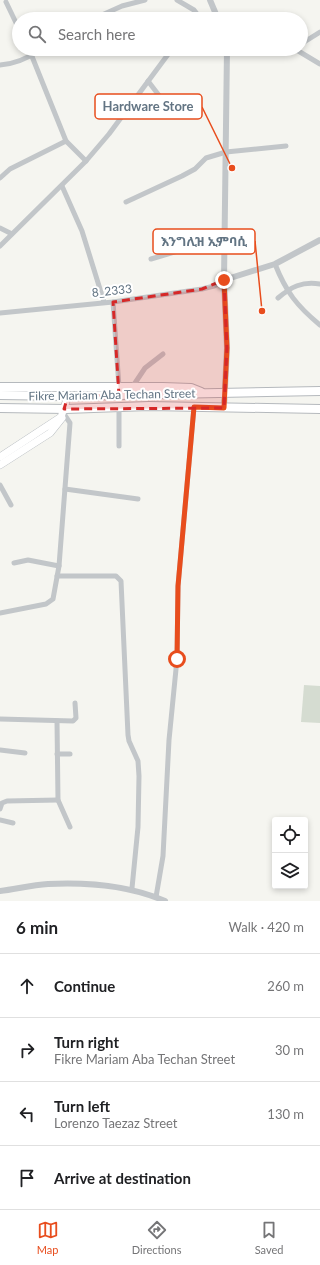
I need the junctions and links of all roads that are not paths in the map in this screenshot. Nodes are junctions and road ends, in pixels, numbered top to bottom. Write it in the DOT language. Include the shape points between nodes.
graph roads {
  1 [pos="145,0"];
  2 [pos="177,0"];
  3 [pos="210,0"];
  4 [pos="6,2"];
  5 [pos="108,12"];
  6 [pos="196,12"];
  7 [pos="215,12"];
  8 [pos="12,14"];
  9 [pos="320,32"];
  10 [pos="308,40"];
  11 [pos="30,56"];
  12 [pos="33,56"];
  13 [pos="167,56"];
  14 [pos="227,56"];
  15 [pos="307,56"];
  16 [pos="320,64"];
  17 [pos="0,65"];
  18 [pos="148,81"];
  19 [pos="164,102"];
  20 [pos="66,141"];
  21 [pos="286,146"];
  22 [pos="226,152"];
  23 [pos="86,161"];
  24 [pos="0,178"];
  25 [pos="62,186"];
  26 [pos="126,202"];
  27 [pos="0,228"];
  28 [pos="12,234"];
  29 [pos="225,237"];
  30 [pos="320,240"];
  31 [pos="0,246"];
  32 [pos="151,259"];
  33 [pos="275,264"];
  34 [pos="224,280"];
  35 [pos="320,284"];
  36 [pos="287,291"];
  37 [pos="278,298"];
  38 [pos="104,302"];
  39 [pos="113,302"];
  40 [pos="0,313"];
  41 [pos="320,326"];
  42 [pos="163,354"];
  43 [pos="133,386"];
  44 [pos="0,387"];
  45 [pos="119,387"];
  46 [pos="320,391"];
  47 [pos="225,392"];
  48 [pos="206,394"];
  49 [pos="0,395"];
  50 [pos="68,396"];
  51 [pos="194,407"];
  52 [pos="0,408"];
  53 [pos="118,408"];
  54 [pos="224,408"];
  55 [pos="320,409"];
  56 [pos="65,411"];
  57 [pos="55,424"];
  58 [pos="119,446"];
  59 [pos="0,458"];
  60 [pos="0,465"];
  61 [pos="0,485"];
  62 [pos="65,489"];
  63 [pos="138,499"];
  64 [pos="11,505"];
  65 [pos="14,563"];
  66 [pos="59,566"];
  67 [pos="57,576"];
  68 [pos="0,613"];
  69 [pos="75,703"];
  70 [pos="0,719"];
  71 [pos="57,721"];
  72 [pos="0,722"];
  73 [pos="0,750"];
  74 [pos="25,753"];
  75 [pos="57,754"];
  76 [pos="70,754"];
  77 [pos="58,800"];
  78 [pos="0,809"];
  79 [pos="0,820"];
  80 [pos="13,823"];
  81 [pos="70,827"];
  82 [pos="132,888"];
  83 [pos="0,891"];
  84 [pos="156,897"];
  85 [pos="165,901"];
  1 -- 5 [label="street"];
  2 -- 6 [label="street"];
  3 -- 7 [label="street"];
  4 -- 8 [label="street"];
  9 -- 10 [label="street"];
  11 -- 17 [label="street"];
  12 -- 20 [label="street"];
  13 -- 18 [label="street"];
  14 -- 22 [label="street"];
  15 -- 16 [label="street"];
  18 -- 19 [label="street"];
  18 -- 23 [label="street"];
  20 -- 23 [label="street"];
  20 -- 24 [label="street" via="20,163"];
  21 -- 22 [label="street"];
  22 -- 26 [label="street" via="206,158 195,169"];
  22 -- 29 [label="street"];
  23 -- 25 [label="street"];
  25 -- 28 [label="street"];
  25 -- 38 [label="street" via="89,248"];
  27 -- 28 [label="street"];
  28 -- 31 [label="street"];
  29 -- 32 [label="street"];
  29 -- 34 [label="street"];
  30 -- 33 [label="street"];
  33 -- 34 [label="street"];
  33 -- 36 [label="street"];
  34 -- 39 [label="street, 8_2333" via="202,289"];
  34 -- 47 [label="street" via="227,348"];
  35 -- 36 [label="street" via="304,283"];
  36 -- 37 [label="street"];
  36 -- 41 [label="street" via="296,304"];
  38 -- 39 [label="street, 8_2333"];
  38 -- 40 [label="street, 8_2333"];
  39 -- 45 [label="street"];
  42 -- 43 [label="street" via="145,368"];
  43 -- 45 [label="main road"];
  43 -- 48 [label="main road" via="191,388"];
  44 -- 45 [label="main road"];
  46 -- 47 [label="main road, Fikre Mariam Aba Techan Street"];
  47 -- 48 [label="main road, Fikre Mariam Aba Techan Street"];
  47 -- 54 [label="street"];
  48 -- 50 [label="main road, Fikre Mariam Aba Techan Street"];
  49 -- 50 [label="main road, Fikre Mariam Aba Techan Street"];
  50 -- 56 [label="main road"];
  51 -- 53 [label="main road, Fikre Mariam Aba Techan Street"];
  51 -- 54 [label="main road, Fikre Mariam Aba Techan Street"];
  51 -- 84 [label="street" via="178,586 177,659 169,740 163,856"];
  52 -- 56 [label="main road, Fikre Mariam Aba Techan Street"];
  53 -- 56 [label="main road, Fikre Mariam Aba Techan Street"];
  53 -- 58 [label="street"];
  54 -- 55 [label="main road, Fikre Mariam Aba Techan Street"];
  56 -- 57 [label="main road"];
  56 -- 62 [label="street" via="70,423"];
  57 -- 59 [label="main road"];
  57 -- 60 [label="main road" via="50,433"];
  61 -- 64 [label="street"];
  62 -- 63 [label="street"];
  62 -- 66 [label="street"];
  65 -- 66 [label="street" via="28,560"];
  66 -- 67 [label="street"];
  67 -- 68 [label="street" via="54,599 49,603"];
  67 -- 82 [label="street" via="116,576 121,581 128,735 138,761 139,776 138,827"];
  69 -- 71 [label="street" via="75,719"];
  70 -- 71 [label="street"];
  70 -- 72 [label="street"];
  71 -- 75 [label="street"];
  73 -- 74 [label="street"];
  75 -- 76 [label="street"];
  75 -- 77 [label="street"];
  77 -- 78 [label="street" via="7,801 2,803"];
  77 -- 81 [label="street"];
  79 -- 80 [label="street"];
  82 -- 83 [label="street" via="48,884"];
  82 -- 84 [label="street"];
  84 -- 85 [label="street"];
}
